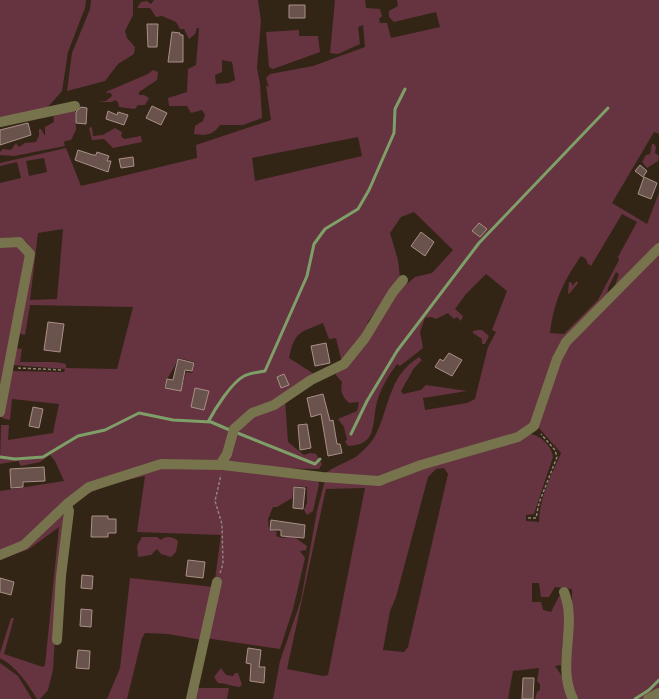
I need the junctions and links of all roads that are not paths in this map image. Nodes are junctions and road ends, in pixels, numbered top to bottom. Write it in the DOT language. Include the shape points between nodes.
graph roads {
  1 [pos="75,106"];
  2 [pos="0,122"];
  3 [pos="0,244"];
  4 [pos="659,248"];
  5 [pos="403,280"];
  6 [pos="0,412"];
  7 [pos="222,465"];
  8 [pos="67,504"];
  9 [pos="0,555"];
  10 [pos="217,582"];
  11 [pos="564,592"];
  12 [pos="57,640"];
  13 [pos="659,693"];
  14 [pos="191,699"];
  15 [pos="573,699"];
  16 [pos="648,699"];
  1 -- 2 [label="street"];
  3 -- 6 [label="street" via="19,242 30,254"];
  4 -- 7 [label="street" via="566,342 557,359 534,426 518,437 421,465 379,481"];
  5 -- 7 [label="street" via="365,338 344,364 311,380 274,404 252,413 234,429"];
  7 -- 8 [label="street" via="161,464 89,487"];
  8 -- 9 [label="street" via="24,544"];
  8 -- 12 [label="street" via="69,511"];
  10 -- 14 [label="street"];
  11 -- 15 [label="street" via="567,600 569,635 565,658 566,676"];
  13 -- 16 [label="street"];
}
